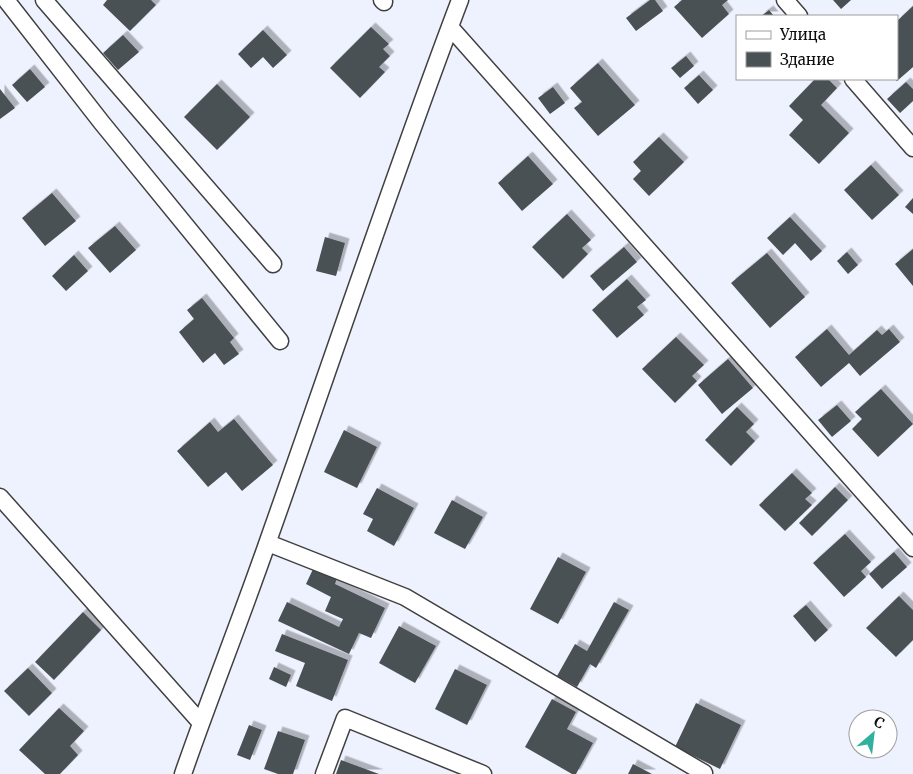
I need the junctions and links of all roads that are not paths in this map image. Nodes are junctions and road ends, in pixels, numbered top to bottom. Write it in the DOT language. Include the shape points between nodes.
graph roads {
  1 [pos="6,0"];
  2 [pos="44,0"];
  3 [pos="460,0"];
  4 [pos="785,0"];
  5 [pos="798,15"];
  6 [pos="450,27"];
  7 [pos="854,80"];
  8 [pos="913,148"];
  9 [pos="273,264"];
  10 [pos="280,341"];
  11 [pos="0,496"];
  12 [pos="268,543"];
  13 [pos="913,548"];
  14 [pos="200,723"];
  15 [pos="183,774"];
  16 [pos="324,774"];
  17 [pos="483,774"];
  18 [pos="703,774"];
  1 -- 10 [label="street"];
  2 -- 9 [label="street"];
  3 -- 6 [label="street"];
  4 -- 5 [label="street"];
  6 -- 12 [label="street" via="348,308"];
  6 -- 13 [label="street"];
  7 -- 8 [label="street"];
  11 -- 14 [label="street"];
  12 -- 14 [label="street"];
  12 -- 18 [label="street" via="405,596"];
  14 -- 15 [label="street"];
  16 -- 17 [label="street" via="345,718"];
}
